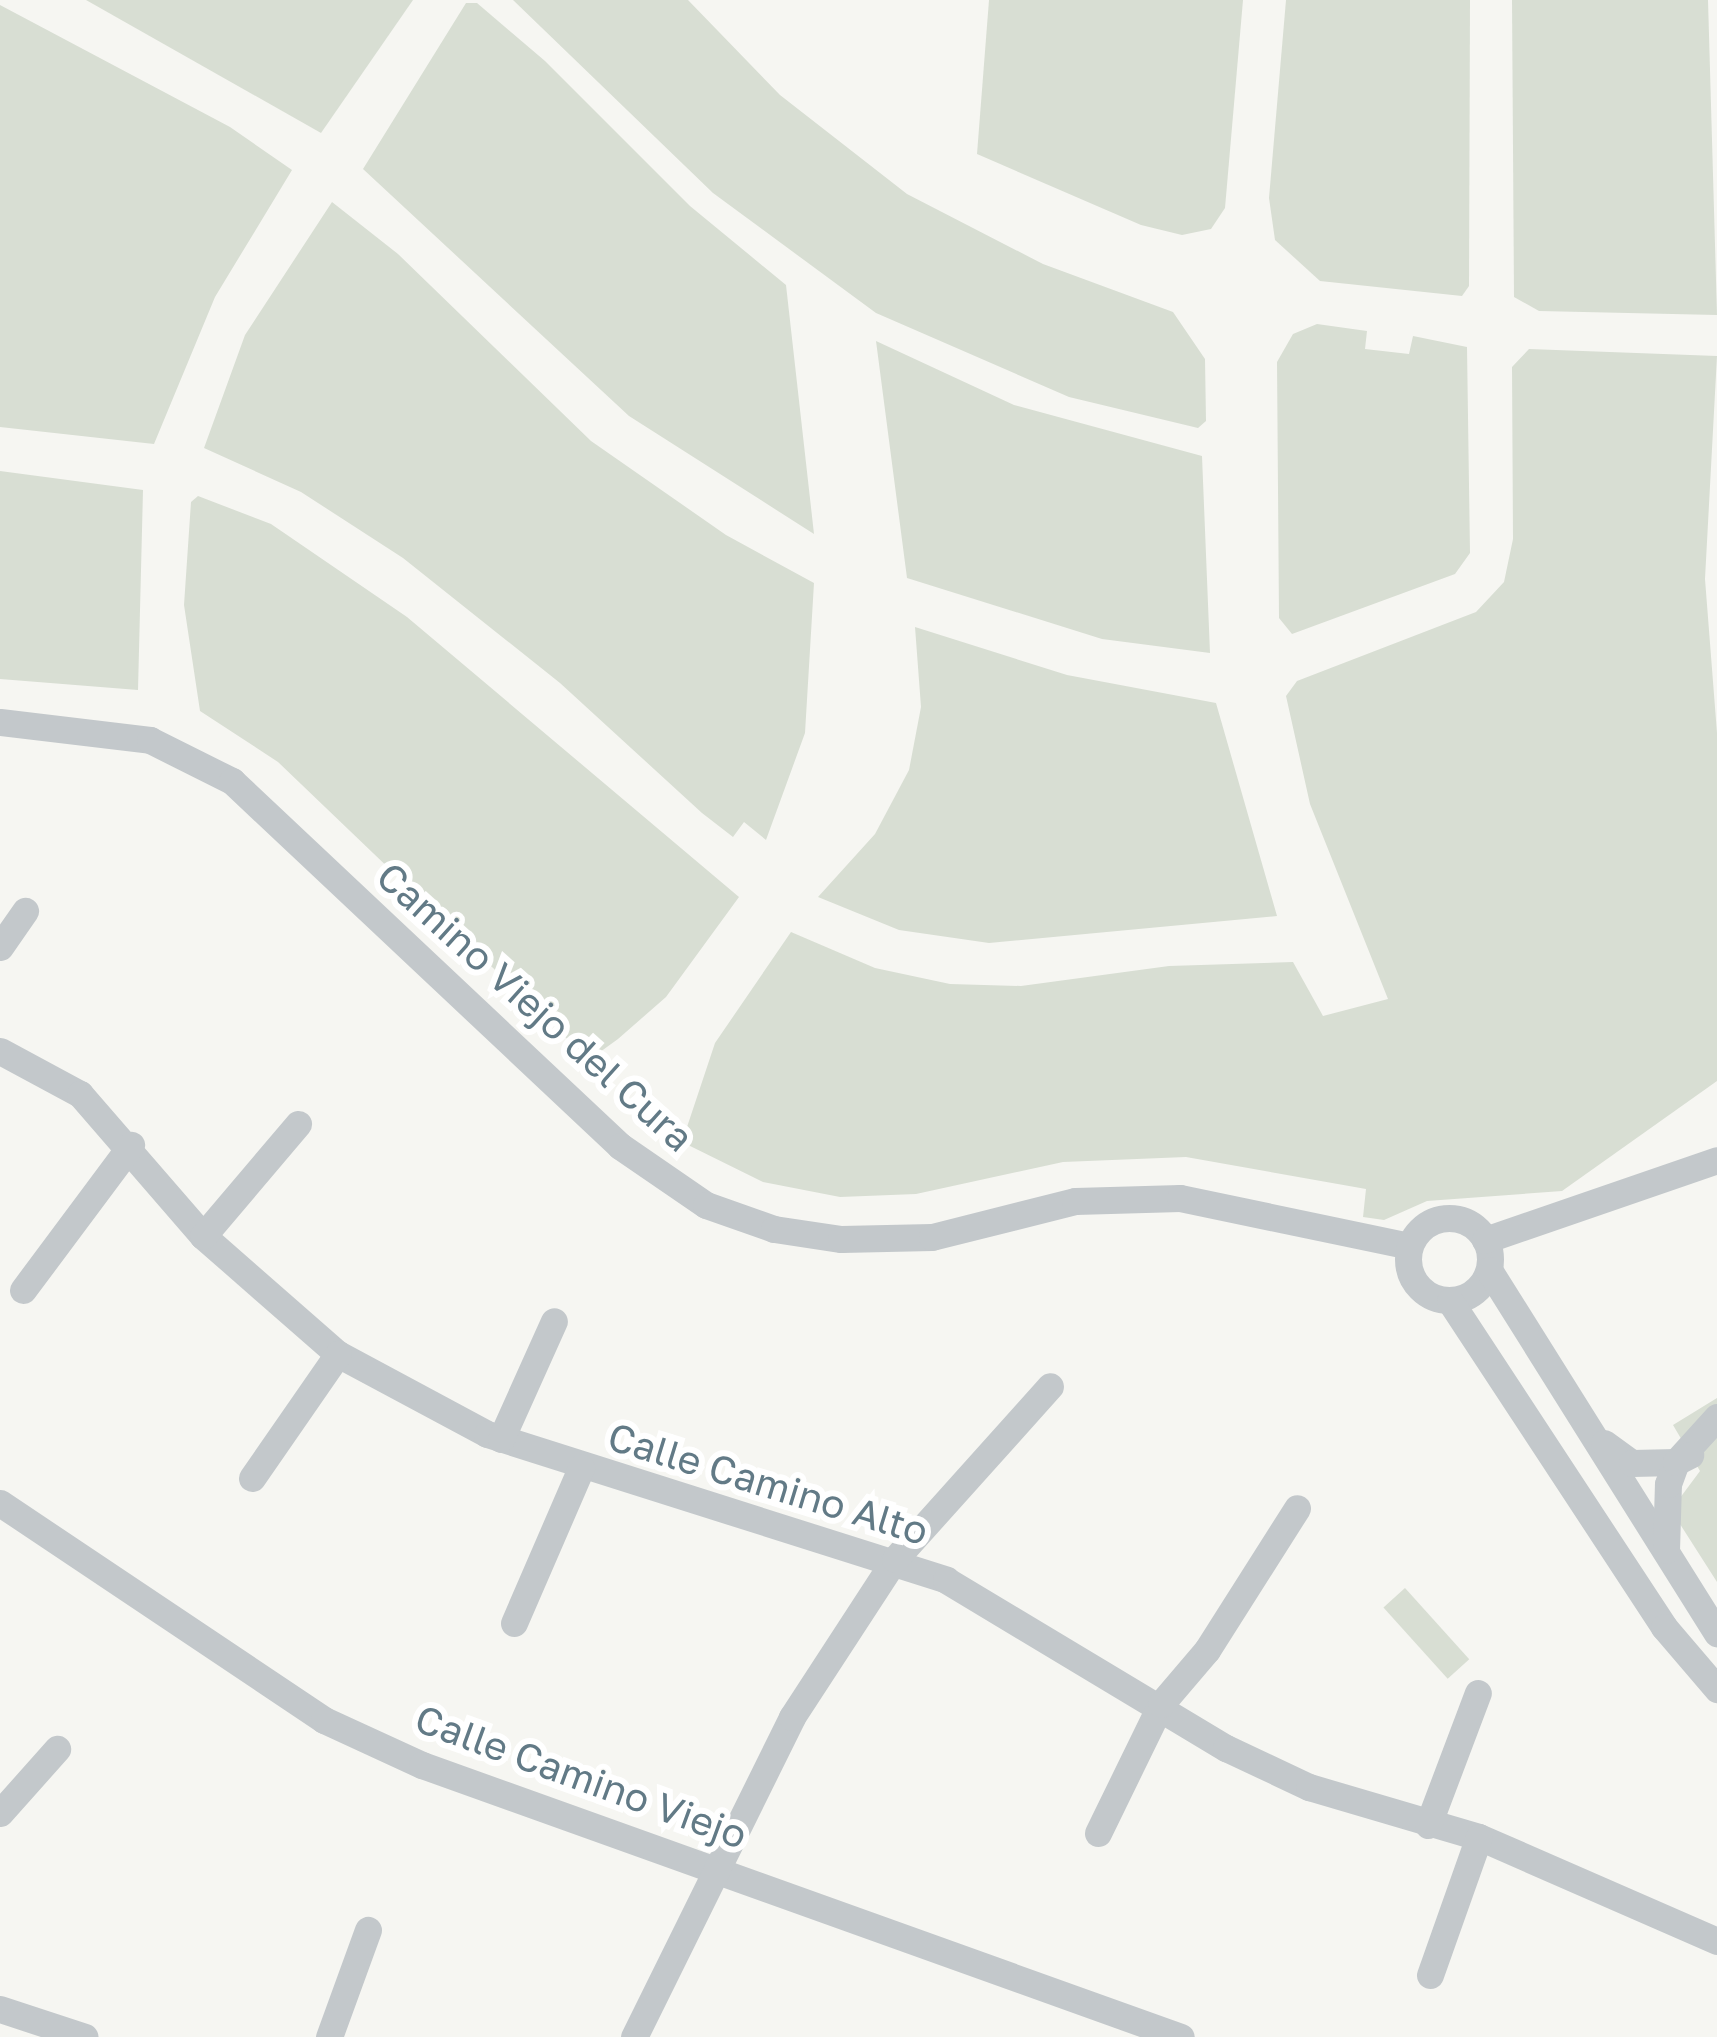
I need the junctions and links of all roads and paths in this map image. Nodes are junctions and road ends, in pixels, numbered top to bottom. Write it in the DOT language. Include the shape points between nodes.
graph roads {
  1 [pos="0,722"];
  2 [pos="25,911"];
  3 [pos="0,946"];
  4 [pos="0,1052"];
  5 [pos="298,1124"];
  6 [pos="131,1145"];
  7 [pos="1717,1160"];
  8 [pos="203,1236"];
  9 [pos="1485,1240"];
  10 [pos="1409,1246"];
  11 [pos="1489,1270"];
  12 [pos="23,1289"];
  13 [pos="1450,1301"];
  14 [pos="554,1322"];
  15 [pos="338,1354"];
  16 [pos="1050,1386"];
  17 [pos="1717,1417"];
  18 [pos="1586,1430"];
  19 [pos="501,1439"];
  20 [pos="1717,1440"];
  21 [pos="1676,1462"];
  22 [pos="581,1468"];
  23 [pos="252,1478"];
  24 [pos="1565,1478"];
  25 [pos="1628,1493"];
  26 [pos="0,1502"];
  27 [pos="1298,1508"];
  28 [pos="1666,1554"];
  29 [pos="895,1559"];
  30 [pos="514,1623"];
  31 [pos="1717,1633"];
  32 [pos="1717,1689"];
  33 [pos="1478,1693"];
  34 [pos="1161,1704"];
  35 [pos="57,1749"];
  36 [pos="0,1814"];
  37 [pos="1427,1825"];
  38 [pos="1098,1834"];
  39 [pos="1479,1837"];
  40 [pos="715,1867"];
  41 [pos="368,1930"];
  42 [pos="1717,1941"];
  43 [pos="1430,1975"];
  44 [pos="0,2009"];
  45 [pos="85,2037"];
  46 [pos="329,2037"];
  47 [pos="634,2037"];
  48 [pos="1181,2037"];
  1 -- 10 [label="street, Camino Viejo del Cura" via="150,740 232,781 620,1146 706,1205 774,1229 842,1239 932,1237 1076,1201 1180,1198"];
  2 -- 3 [label="street"];
  4 -- 6 [label="street, Calle Camino Alto" via="80,1094"];
  5 -- 8 [label="street"];
  6 -- 8 [label="street, Calle Camino Alto"];
  6 -- 12 [label="street"];
  7 -- 9 [label="street"];
  8 -- 15 [label="street, Calle Camino Alto"];
  9 -- 10 [label="street" via="1445,1218"];
  9 -- 11 [label="street"];
  10 -- 13 [label="street" via="1411,1277"];
  11 -- 13 [label="street" via="1467,1297"];
  11 -- 18 [label="street"];
  13 -- 24 [label="street"];
  14 -- 19 [label="street"];
  15 -- 19 [label="street, Calle Camino Alto"];
  15 -- 23 [label="street"];
  16 -- 29 [label="street"];
  17 -- 21 [label="street"];
  18 -- 21 [label="street" via="1632,1463"];
  18 -- 25 [label="street"];
  19 -- 22 [label="street, Calle Camino Alto"];
  20 -- 21 [label="street"];
  21 -- 25 [label="street"];
  21 -- 28 [label="street" via="1664,1514"];
  22 -- 29 [label="street, Calle Camino Alto"];
  22 -- 30 [label="street"];
  24 -- 25 [label="street" via="1606,1504"];
  24 -- 32 [label="street" via="1664,1628"];
  25 -- 28 [label="street"];
  26 -- 40 [label="street, Calle Camino Viejo" via="324,1720 422,1765"];
  27 -- 34 [label="street" via="1207,1650"];
  28 -- 31 [label="street"];
  29 -- 34 [label="street, Calle Camino Alto"];
  29 -- 40 [label="street" via="792,1717"];
  33 -- 37 [label="street"];
  34 -- 37 [label="street, Calle Camino Alto" via="1226,1748 1309,1786"];
  34 -- 38 [label="street"];
  35 -- 36 [label="street"];
  37 -- 39 [label="street, Calle Camino Alto"];
  39 -- 42 [label="street, Calle Camino Alto"];
  39 -- 43 [label="street"];
  40 -- 47 [label="street"];
  40 -- 48 [label="street, Calle Camino Viejo"];
  41 -- 46 [label="street"];
  44 -- 45 [label="street"];
}
